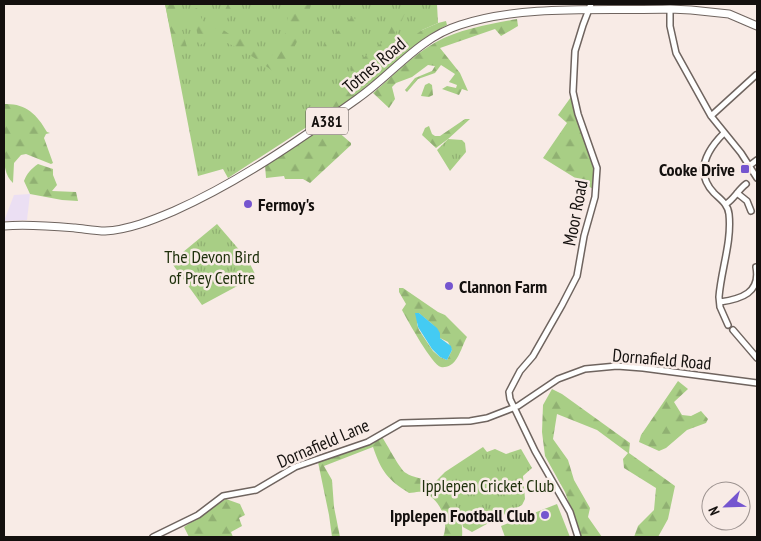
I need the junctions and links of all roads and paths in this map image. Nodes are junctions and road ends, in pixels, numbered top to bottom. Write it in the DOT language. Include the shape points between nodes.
graph roads {
  1 [pos="590,7"];
  2 [pos="670,10"];
  3 [pos="757,26"];
  4 [pos="756,75"];
  5 [pos="711,116"];
  6 [pos="724,133"];
  7 [pos="757,160"];
  8 [pos="750,166"];
  9 [pos="757,178"];
  10 [pos="746,184"];
  11 [pos="737,193"];
  12 [pos="726,204"];
  13 [pos="751,212"];
  14 [pos="4,226"];
  15 [pos="756,266"];
  16 [pos="757,283"];
  17 [pos="720,302"];
  18 [pos="728,325"];
  19 [pos="733,330"];
  20 [pos="757,358"];
  21 [pos="757,383"];
  22 [pos="514,408"];
  23 [pos="154,537"];
  24 [pos="578,537"];
  1 -- 2 [label="main road, Totnes Road / A381"];
  1 -- 14 [label="main road, Totnes Road / A381" via="499,15 437,35 361,97 253,170 218,191 146,223 106,231 24,224"];
  1 -- 22 [label="street, Moor Road" via="575,51 573,92 597,168 595,196 577,276 509,392"];
  2 -- 3 [label="main road, Totnes Road / A381" via="729,14"];
  2 -- 5 [label="street" via="676,52"];
  4 -- 5 [label="street"];
  5 -- 6 [label="street"];
  6 -- 8 [label="street"];
  6 -- 12 [label="street" via="707,156 704,173 709,187"];
  7 -- 8 [label="street"];
  8 -- 9 [label="street"];
  10 -- 11 [label="street"];
  11 -- 12 [label="street"];
  11 -- 13 [label="street" via="747,201"];
  12 -- 17 [label="street" via="729,232"];
  15 -- 16 [label="street"];
  16 -- 17 [label="street" via="742,297"];
  17 -- 18 [label="street"];
  19 -- 20 [label="street"];
  21 -- 22 [label="street, Dornafield Road" via="643,368 585,369 553,381"];
  22 -- 23 [label="street, Dornafield Lane" via="470,421 401,423 368,442 295,467 256,490 224,496 198,515"];
  22 -- 24 [label="street" via="570,512"];
}
